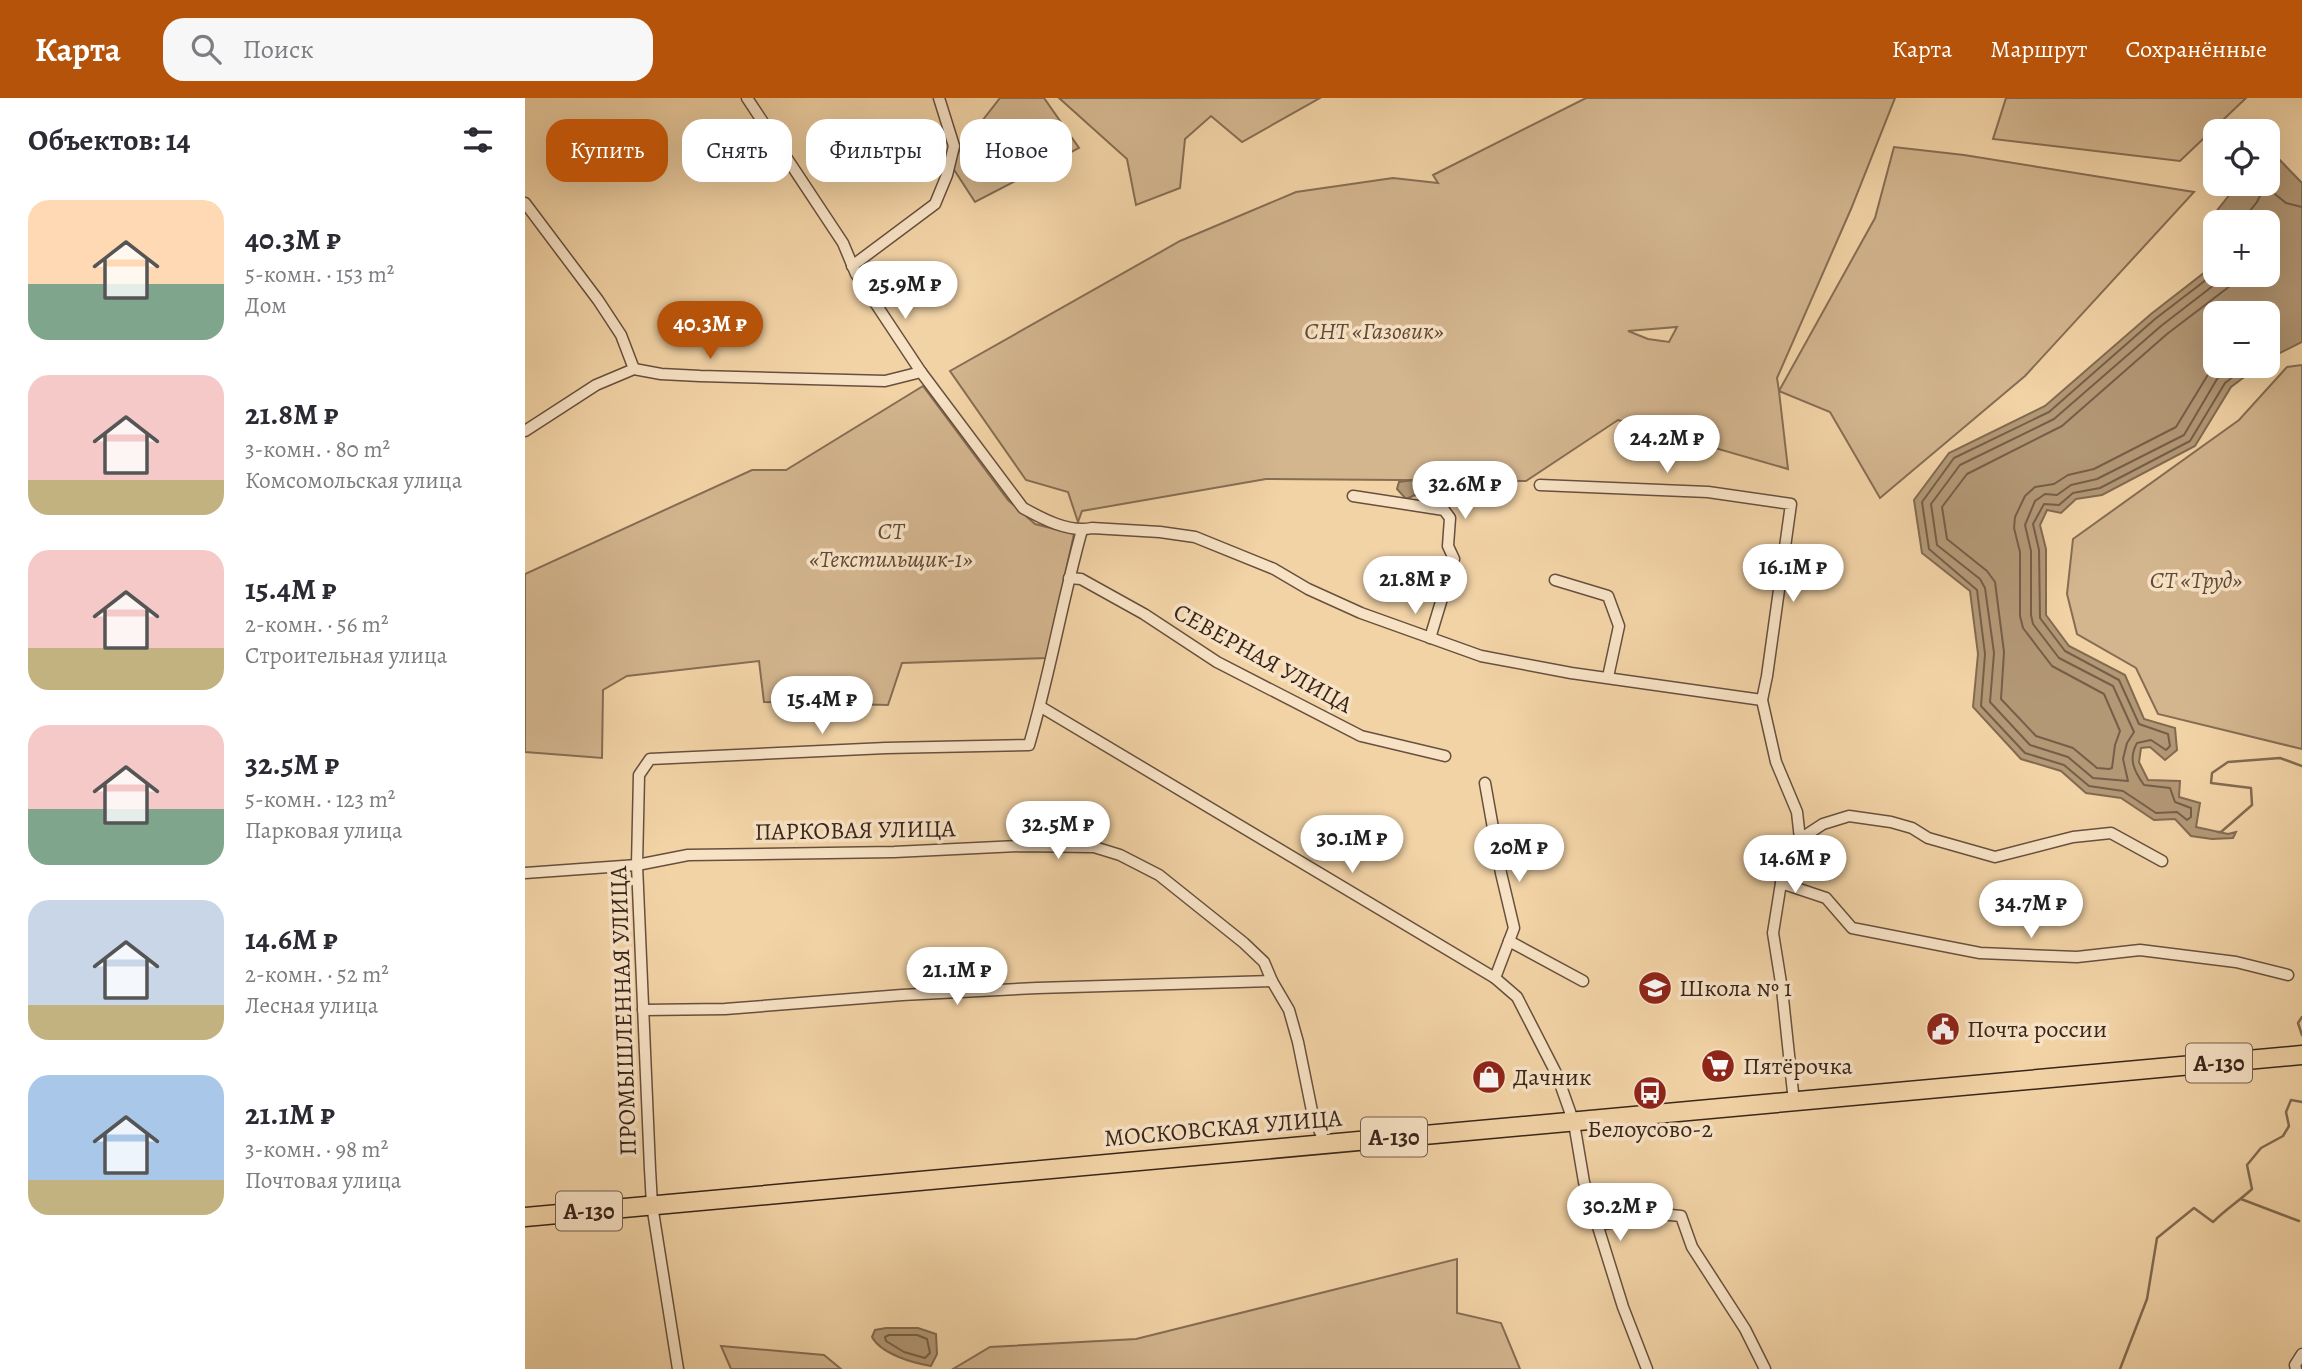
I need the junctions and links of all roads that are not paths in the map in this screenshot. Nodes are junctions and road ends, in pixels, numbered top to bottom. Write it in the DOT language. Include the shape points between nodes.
graph roads {
  1 [pos="747,98"];
  2 [pos="939,98"];
  3 [pos="525,203"];
  4 [pos="852,266"];
  5 [pos="633,369"];
  6 [pos="921,372"];
  7 [pos="525,430"];
  8 [pos="1540,485"];
  9 [pos="1353,496"];
  10 [pos="1082,530"];
  11 [pos="1069,578"];
  12 [pos="1555,580"];
  13 [pos="1430,638"];
  14 [pos="1608,677"];
  15 [pos="1762,700"];
  16 [pos="1041,707"];
  17 [pos="1445,756"];
  18 [pos="1485,783"];
  19 [pos="1800,839"];
  20 [pos="2162,861"];
  21 [pos="637,865"];
  22 [pos="525,873"];
  23 [pos="1781,883"];
  24 [pos="1509,941"];
  25 [pos="2287,975"];
  26 [pos="1495,978"];
  27 [pos="1272,981"];
  28 [pos="1583,981"];
  29 [pos="643,1010"];
  30 [pos="2302,1055"];
  31 [pos="1794,1102"];
  32 [pos="1574,1122"];
  33 [pos="1325,1143"];
  34 [pos="652,1205"];
  35 [pos="525,1217"];
  36 [pos="1598,1225"];
  37 [pos="2302,1354"];
  38 [pos="2296,1368"];
  39 [pos="678,1369"];
  40 [pos="1647,1369"];
  41 [pos="1765,1369"];
  1 -- 4 [label="street" via="843,243"];
  2 -- 4 [label="street" via="954,146 935,204"];
  3 -- 5 [label="street" via="621,335"];
  4 -- 6 [label="street"];
  5 -- 6 [label="street" via="700,376 885,381"];
  5 -- 7 [label="street" via="596,385"];
  6 -- 10 [label="street" via="1023,508"];
  8 -- 15 [label="street" via="1708,492 1791,504"];
  9 -- 13 [label="street" via="1444,510 1450,519 1448,546 1454,559"];
  10 -- 11 [label="street"];
  10 -- 13 [label="street" via="1195,537 1274,569 1361,613"];
  11 -- 16 [label="street"];
  11 -- 17 [label="street, СЕВЕРНАЯ УЛИЦА" via="1081,579 1217,662 1361,736"];
  12 -- 14 [label="street" via="1608,596 1619,626"];
  13 -- 14 [label="street" via="1481,656"];
  14 -- 15 [label="street"];
  15 -- 19 [label="street" via="1776,762 1797,813"];
  16 -- 21 [label="street, ПРОМЫШЛЕННАЯ УЛИЦА" via="1030,745 650,759 639,775"];
  16 -- 26 [label="street"];
  18 -- 24 [label="street" via="1514,928"];
  19 -- 20 [label="street" via="1823,824 1849,816 1891,822 1995,857 2073,837 2111,833"];
  19 -- 23 [label="street"];
  21 -- 22 [label="street, ПАРКОВАЯ УЛИЦА"];
  21 -- 27 [label="street, ПАРКОВАЯ УЛИЦА" via="688,855 1094,847 1159,875 1244,943 1264,962"];
  21 -- 29 [label="street, ПРОМЫШЛЕННАЯ УЛИЦА"];
  23 -- 25 [label="street" via="1826,898 1852,928 1980,953 2077,957 2140,950 2236,962"];
  23 -- 31 [label="street" via="1773,933"];
  24 -- 26 [label="street"];
  24 -- 28 [label="street"];
  26 -- 32 [label="street" via="1517,997 1557,1075"];
  27 -- 29 [label="street" via="1011,989 725,1009"];
  27 -- 33 [label="street, ПАРКОВАЯ УЛИЦА" via="1289,1010 1313,1116"];
  29 -- 34 [label="street, ПРОМЫШЛЕННАЯ УЛИЦА"];
  30 -- 31 [label="highway, МОСКОВСКАЯ УЛИЦА / А-130"];
  31 -- 32 [label="highway, МОСКОВСКАЯ УЛИЦА / А-130"];
  32 -- 33 [label="highway, МОСКОВСКАЯ УЛИЦА / А-130"];
  32 -- 36 [label="street" via="1584,1182"];
  33 -- 34 [label="highway, МОСКОВСКАЯ УЛИЦА / А-130"];
  34 -- 35 [label="highway, МОСКОВСКАЯ УЛИЦА / А-130"];
  34 -- 39 [label="street, ПРОМЫШЛЕННАЯ УЛИЦА"];
  36 -- 40 [label="street"];
  36 -- 41 [label="street" via="1661,1214 1681,1216 1692,1247"];
  37 -- 38 [label="street"];
}
